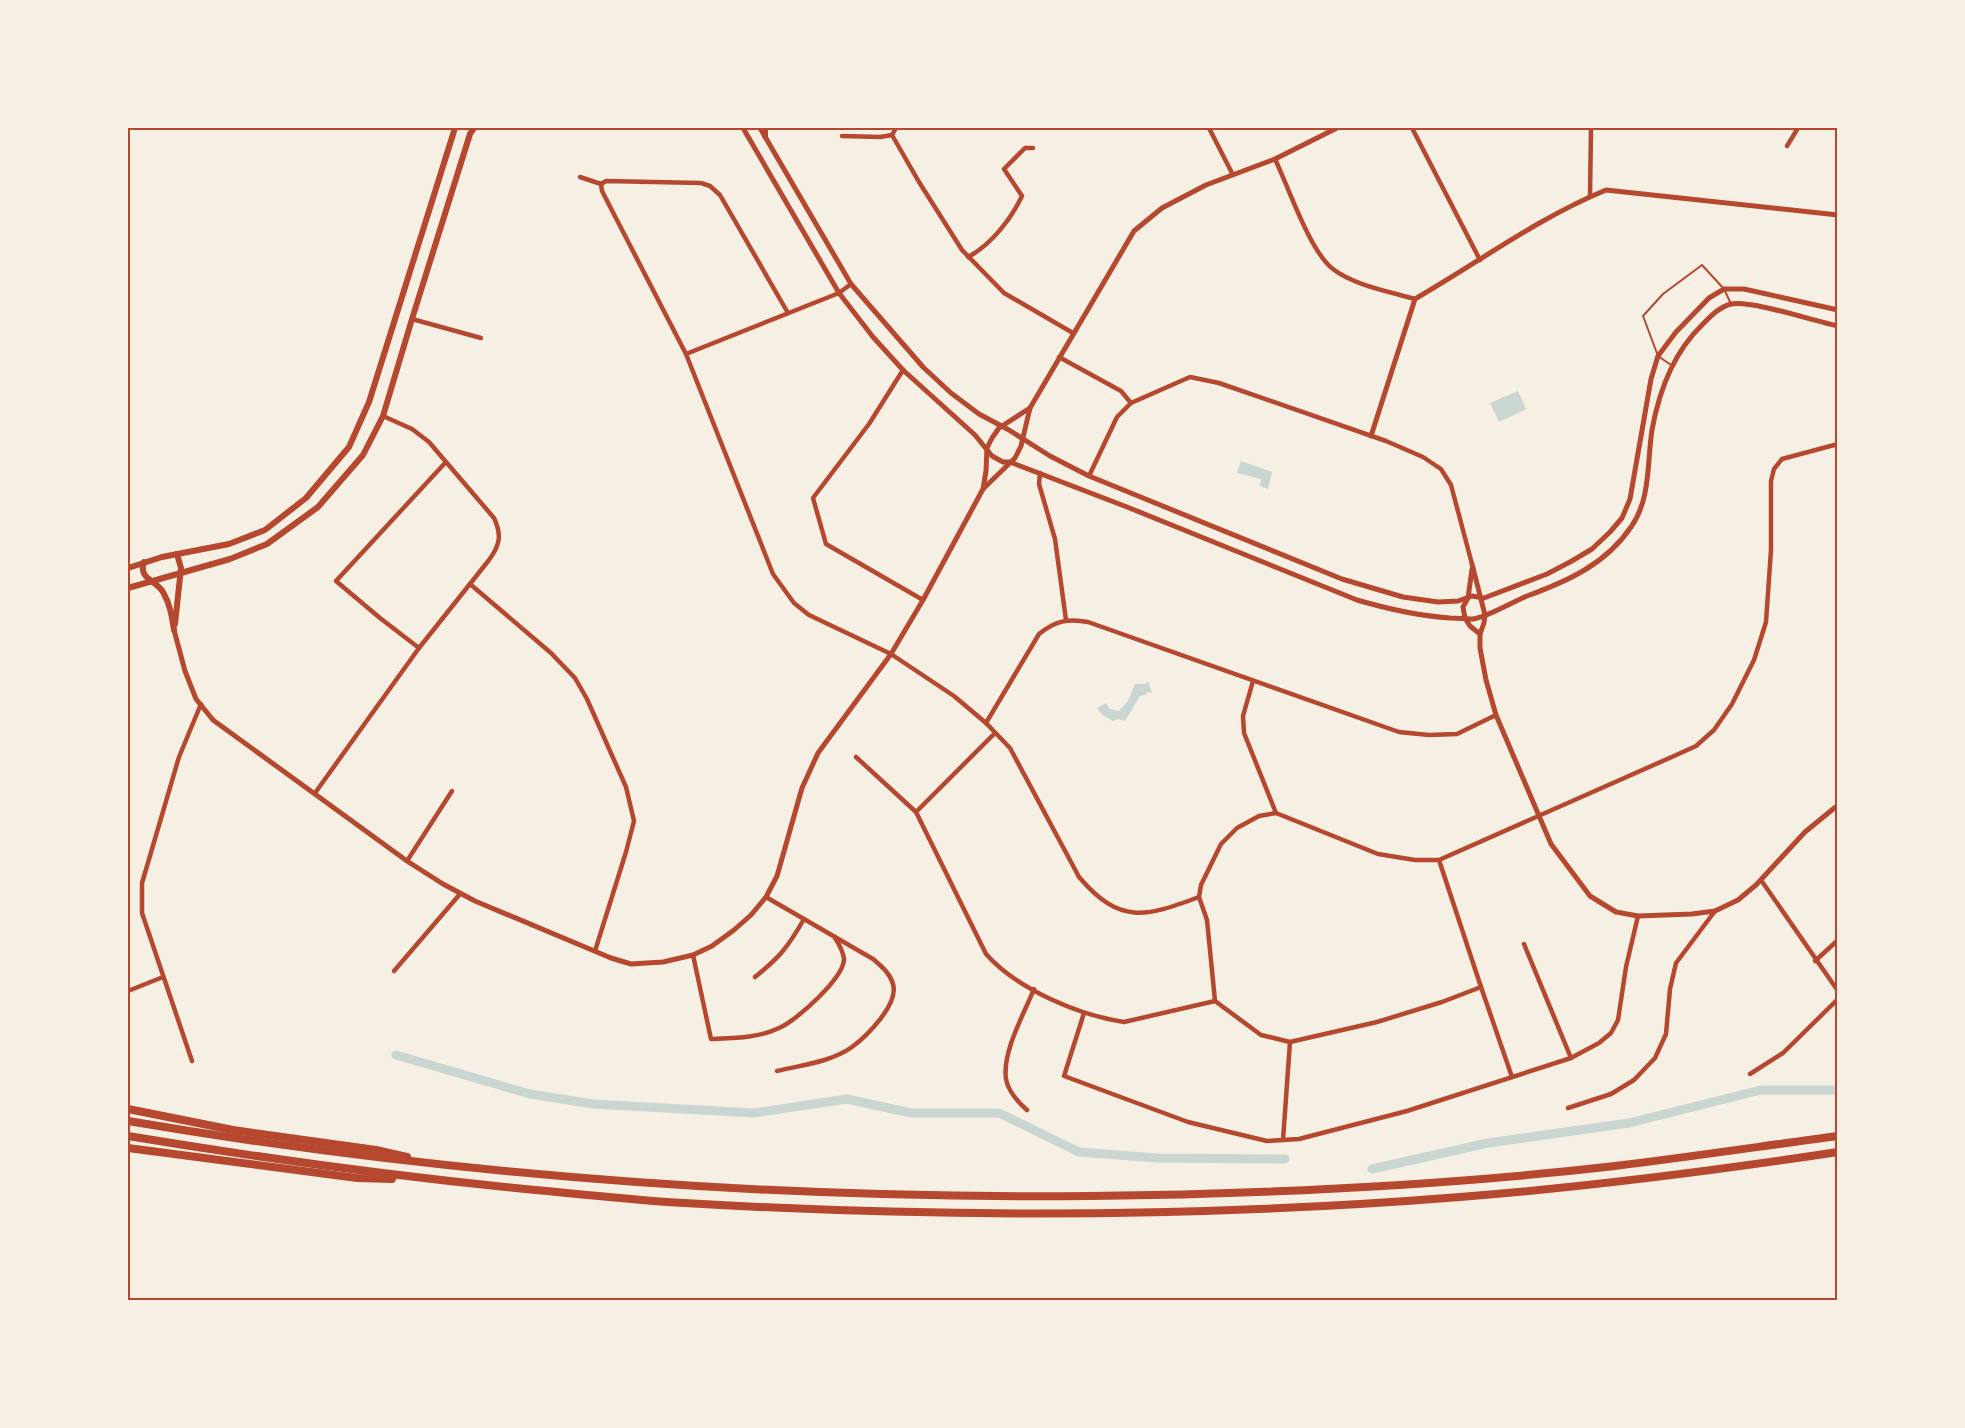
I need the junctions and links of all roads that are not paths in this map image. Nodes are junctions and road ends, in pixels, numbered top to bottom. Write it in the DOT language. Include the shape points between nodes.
graph roads {
  1 [pos="455,128"];
  2 [pos="474,128"];
  3 [pos="742,128"];
  4 [pos="762,128"];
  5 [pos="896,128"];
  6 [pos="1209,128"];
  7 [pos="1337,128"];
  8 [pos="1412,128"];
  9 [pos="1591,128"];
  10 [pos="1798,128"];
  11 [pos="892,135"];
  12 [pos="765,136"];
  13 [pos="842,136"];
  14 [pos="1787,146"];
  15 [pos="1033,148"];
  16 [pos="1275,159"];
  17 [pos="1233,175"];
  18 [pos="580,177"];
  19 [pos="601,184"];
  20 [pos="1590,196"];
  21 [pos="1838,215"];
  22 [pos="968,257"];
  23 [pos="1480,260"];
  24 [pos="851,284"];
  25 [pos="1724,289"];
  26 [pos="839,293"];
  27 [pos="1415,299"];
  28 [pos="1731,304"];
  29 [pos="1838,310"];
  30 [pos="789,313"];
  31 [pos="412,319"];
  32 [pos="1838,326"];
  33 [pos="1073,333"];
  34 [pos="481,338"];
  35 [pos="686,354"];
  36 [pos="1658,356"];
  37 [pos="1059,357"];
  38 [pos="1671,366"];
  39 [pos="903,370"];
  40 [pos="1131,403"];
  41 [pos="1030,408"];
  42 [pos="384,416"];
  43 [pos="1002,427"];
  44 [pos="1371,436"];
  45 [pos="1022,439"];
  46 [pos="1838,444"];
  47 [pos="987,448"];
  48 [pos="1010,462"];
  49 [pos="445,463"];
  50 [pos="1040,473"];
  51 [pos="1089,476"];
  52 [pos="983,489"];
  53 [pos="177,554"];
  54 [pos="144,562"];
  55 [pos="1472,564"];
  56 [pos="128,568"];
  57 [pos="180,574"];
  58 [pos="151,582"];
  59 [pos="470,584"];
  60 [pos="128,588"];
  61 [pos="1482,597"];
  62 [pos="1468,598"];
  63 [pos="923,600"];
  64 [pos="1485,615"];
  65 [pos="1465,618"];
  66 [pos="1066,620"];
  67 [pos="174,630"];
  68 [pos="1480,634"];
  69 [pos="419,648"];
  70 [pos="891,654"];
  71 [pos="1253,681"];
  72 [pos="201,704"];
  73 [pos="1496,715"];
  74 [pos="986,723"];
  75 [pos="995,733"];
  76 [pos="856,757"];
  77 [pos="452,791"];
  78 [pos="315,794"];
  79 [pos="1838,805"];
  80 [pos="916,812"];
  81 [pos="1276,813"];
  82 [pos="1540,817"];
  83 [pos="1439,860"];
  84 [pos="407,861"];
  85 [pos="1761,880"];
  86 [pos="460,894"];
  87 [pos="766,897"];
  88 [pos="1199,897"];
  89 [pos="1715,911"];
  90 [pos="1638,916"];
  91 [pos="804,919"];
  92 [pos="833,936"];
  93 [pos="1838,940"];
  94 [pos="1524,944"];
  95 [pos="595,951"];
  96 [pos="693,955"];
  97 [pos="1815,961"];
  98 [pos="394,971"];
  99 [pos="164,976"];
  100 [pos="755,977"];
  101 [pos="1481,987"];
  102 [pos="1034,989"];
  103 [pos="128,991"];
  104 [pos="1838,991"];
  105 [pos="1838,999"];
  106 [pos="1215,1001"];
  107 [pos="1084,1013"];
  108 [pos="1290,1042"];
  109 [pos="1570,1058"];
  110 [pos="192,1061"];
  111 [pos="777,1071"];
  112 [pos="1750,1074"];
  113 [pos="1512,1077"];
  114 [pos="1568,1108"];
  115 [pos="128,1109"];
  116 [pos="1027,1110"];
  117 [pos="128,1121"];
  118 [pos="128,1136"];
  119 [pos="1838,1136"];
  120 [pos="1283,1140"];
  121 [pos="128,1148"];
  122 [pos="1838,1152"];
  123 [pos="449,1166"];
  124 [pos="442,1181"];
  1 -- 53 [label="main road" via="369,402 349,447 306,498 266,530 229,544"];
  2 -- 31 [label="main road"];
  3 -- 26 [label="street"];
  4 -- 12 [label="main road"];
  5 -- 11 [label="street"];
  6 -- 17 [label="street"];
  7 -- 16 [label="street"];
  8 -- 23 [label="street"];
  9 -- 20 [label="street"];
  10 -- 14 [label="street"];
  11 -- 13 [label="street"];
  11 -- 22 [label="street"];
  12 -- 24 [label="street"];
  15 -- 22 [label="street" via="1025,148 1004,169 1022,196 1017,206 981,250"];
  16 -- 17 [label="street"];
  16 -- 27 [label="street" via="1318,252 1332,269"];
  17 -- 33 [label="street" via="1206,185 1143,222"];
  18 -- 19 [label="street"];
  19 -- 30 [label="street" via="606,181 710,186 720,195"];
  19 -- 35 [label="street"];
  20 -- 21 [label="street" via="1615,190"];
  20 -- 23 [label="street"];
  22 -- 33 [label="street" via="1004,293"];
  23 -- 27 [label="street"];
  24 -- 26 [label="street"];
  24 -- 43 [label="street" via="923,367 960,400"];
  25 -- 28 [label="lane"];
  25 -- 29 [label="street"];
  25 -- 36 [label="street" via="1690,317"];
  25 -- 36 [label="lane" via="1702,265 1663,294 1643,316"];
  26 -- 30 [label="street"];
  26 -- 39 [label="street"];
  27 -- 44 [label="street"];
  28 -- 32 [label="street" via="1752,305"];
  28 -- 38 [label="street" via="1718,309 1689,338"];
  30 -- 35 [label="street"];
  31 -- 34 [label="street"];
  31 -- 42 [label="main road"];
  33 -- 37 [label="street"];
  35 -- 70 [label="street" via="773,574 794,603 809,615"];
  36 -- 38 [label="lane"];
  36 -- 61 [label="street" via="1630,499 1622,518 1592,549 1570,562"];
  37 -- 40 [label="street" via="1121,391"];
  37 -- 41 [label="street"];
  38 -- 64 [label="street" via="1652,429 1644,500 1633,525 1615,547 1569,580"];
  39 -- 47 [label="street"];
  39 -- 63 [label="street" via="869,424 813,498 826,544"];
  40 -- 44 [label="street" via="1190,377 1219,383"];
  40 -- 51 [label="street" via="1117,417"];
  41 -- 43 [label="street"];
  41 -- 45 [label="street"];
  42 -- 49 [label="street" via="429,442"];
  42 -- 57 [label="main road" via="363,455 318,507 267,544"];
  43 -- 45 [label="street"];
  43 -- 47 [label="street"];
  44 -- 55 [label="street" via="1423,457 1441,469 1451,485"];
  45 -- 48 [label="street"];
  45 -- 51 [label="street"];
  46 -- 82 [label="street" via="1782,459 1774,469 1766,622 1754,660 1714,730 1696,746"];
  47 -- 48 [label="street" via="998,460"];
  47 -- 52 [label="street"];
  48 -- 50 [label="street"];
  48 -- 52 [label="street"];
  49 -- 59 [label="street" via="499,528 497,549"];
  49 -- 69 [label="street" via="336,581"];
  50 -- 65 [label="street" via="1357,600 1416,615"];
  50 -- 66 [label="street" via="1039,484 1055,539"];
  51 -- 62 [label="street" via="1342,579 1403,597 1448,602"];
  52 -- 63 [label="street"];
  53 -- 54 [label="main road"];
  53 -- 57 [label="main road"];
  54 -- 56 [label="main road"];
  54 -- 58 [label="main road" via="142,570"];
  55 -- 61 [label="street"];
  55 -- 62 [label="street"];
  57 -- 58 [label="main road"];
  57 -- 67 [label="main road"];
  58 -- 60 [label="main road"];
  58 -- 67 [label="main road" via="160,587 169,603"];
  59 -- 69 [label="street"];
  59 -- 95 [label="street" via="575,678 626,787 634,822"];
  61 -- 62 [label="street"];
  61 -- 64 [label="street"];
  62 -- 65 [label="street" via="1463,607"];
  63 -- 70 [label="street"];
  64 -- 65 [label="street"];
  64 -- 68 [label="street"];
  65 -- 68 [label="street"];
  66 -- 71 [label="street" via="1088,622"];
  66 -- 74 [label="street" via="1039,634"];
  67 -- 72 [label="street" via="185,671"];
  68 -- 73 [label="street" via="1486,680"];
  69 -- 78 [label="street"];
  70 -- 74 [label="street"];
  70 -- 87 [label="street" via="813,762 777,876"];
  71 -- 73 [label="street" via="1399,732 1457,734"];
  71 -- 81 [label="street" via="1243,716 1244,733"];
  72 -- 78 [label="street" via="213,720"];
  72 -- 99 [label="street" via="179,757 142,882 142,913"];
  73 -- 82 [label="street"];
  74 -- 75 [label="street"];
  75 -- 80 [label="street"];
  75 -- 88 [label="street" via="1010,748 1079,877 1095,895 1114,908 1142,913"];
  76 -- 80 [label="street"];
  77 -- 84 [label="street"];
  78 -- 84 [label="street"];
  79 -- 85 [label="street" via="1805,832"];
  80 -- 102 [label="street" via="987,954 999,969"];
  81 -- 83 [label="street" via="1378,854"];
  81 -- 88 [label="street" via="1259,816 1237,828 1221,844 1209,864"];
  82 -- 83 [label="street"];
  82 -- 90 [label="street" via="1551,844 1590,896 1616,912"];
  83 -- 101 [label="street"];
  84 -- 86 [label="street"];
  85 -- 89 [label="street" via="1738,900"];
  85 -- 97 [label="street"];
  86 -- 95 [label="street"];
  86 -- 98 [label="street"];
  87 -- 91 [label="street"];
  87 -- 96 [label="street" via="734,930"];
  88 -- 106 [label="street" via="1207,921"];
  89 -- 90 [label="street"];
  89 -- 114 [label="street" via="1676,963 1666,1034 1655,1058 1634,1080 1611,1094"];
  90 -- 109 [label="street" via="1618,1020 1599,1043"];
  91 -- 92 [label="street"];
  91 -- 100 [label="street" via="789,946"];
  92 -- 96 [label="street" via="844,960 839,974 794,1019 778,1029 748,1036 711,1039"];
  92 -- 111 [label="street" via="886,971 894,995 871,1030 852,1047 819,1061"];
  93 -- 97 [label="street"];
  94 -- 109 [label="street"];
  95 -- 96 [label="street" via="630,964"];
  97 -- 104 [label="street"];
  99 -- 103 [label="street"];
  99 -- 110 [label="street"];
  101 -- 108 [label="street" via="1377,1022"];
  101 -- 113 [label="street"];
  102 -- 107 [label="street"];
  102 -- 116 [label="street" via="1008,1052 1006,1079"];
  105 -- 112 [label="street" via="1783,1053"];
  106 -- 107 [label="street" via="1124,1022"];
  106 -- 108 [label="street" via="1261,1035"];
  107 -- 120 [label="street" via="1064,1076 1188,1122 1267,1141"];
  108 -- 120 [label="street"];
  109 -- 113 [label="street"];
  113 -- 120 [label="street" via="1407,1111"];
  115 -- 123 [label="highway"];
  117 -- 123 [label="highway"];
  118 -- 124 [label="highway"];
  119 -- 123 [label="highway" via="1611,1166 1345,1188 1194,1195 823,1193 654,1184"];
  121 -- 124 [label="highway" via="357,1178"];
  122 -- 124 [label="highway" via="1709,1171 1461,1197 1219,1211 825,1210 663,1202"];
}
